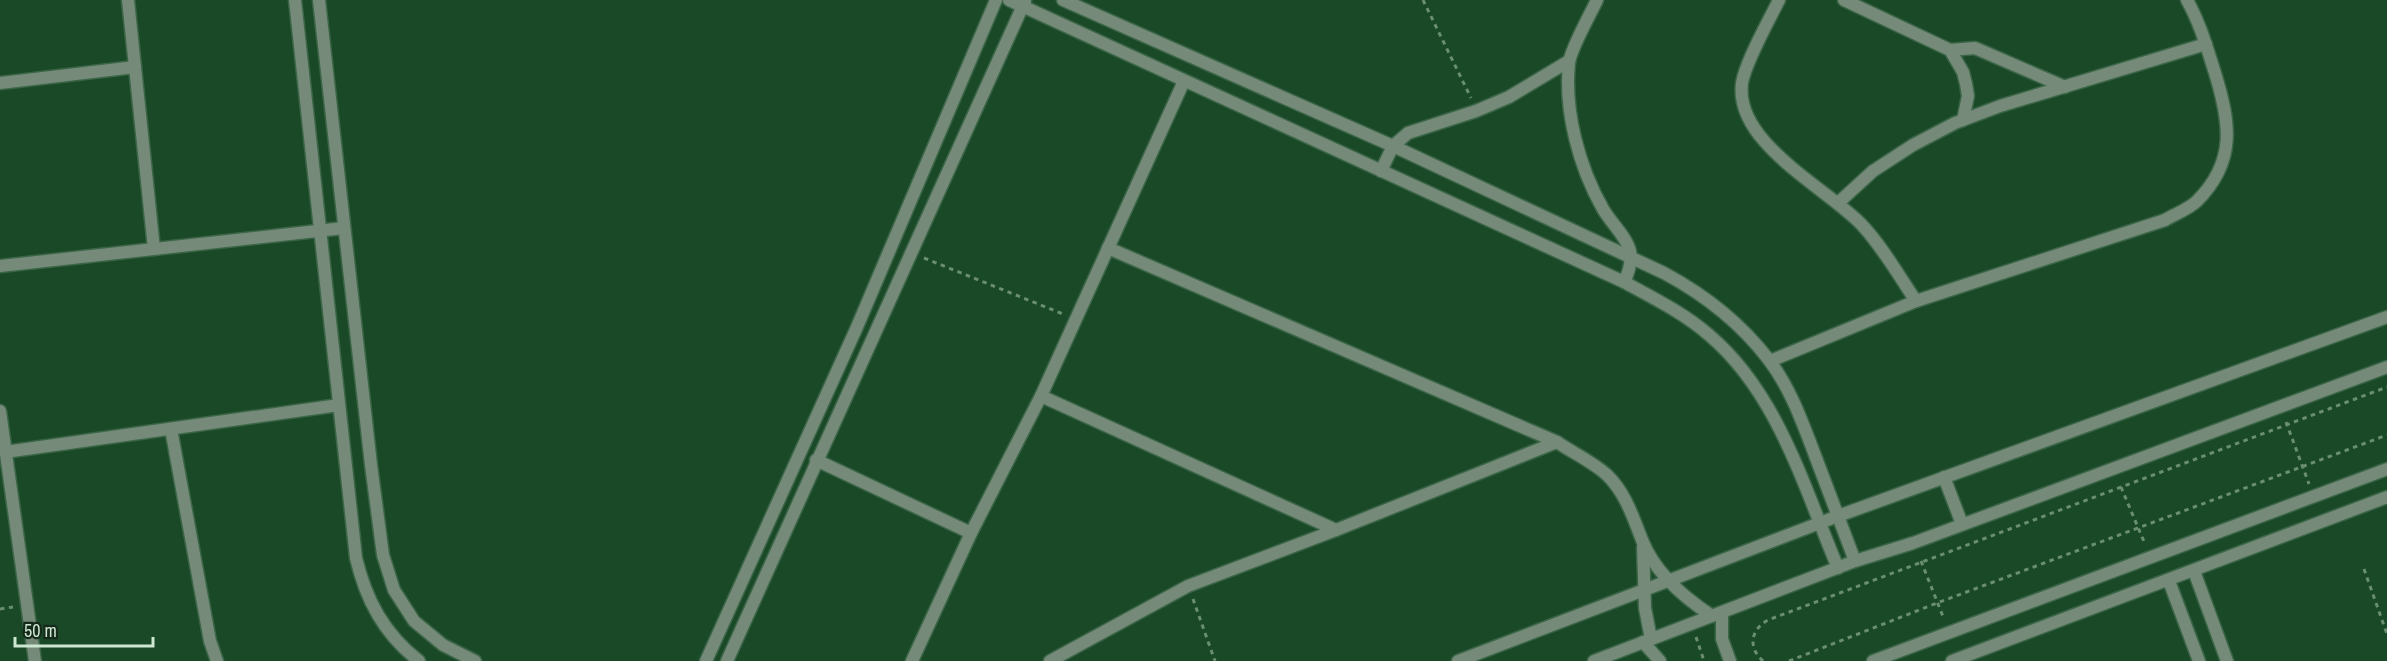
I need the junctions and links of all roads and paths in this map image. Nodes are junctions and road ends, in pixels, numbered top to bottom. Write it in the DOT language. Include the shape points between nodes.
graph roads {
  1 [pos="128,0"];
  2 [pos="295,0"];
  3 [pos="319,0"];
  4 [pos="996,0"];
  5 [pos="1009,0"];
  6 [pos="1063,0"];
  7 [pos="1423,0"];
  8 [pos="1597,0"];
  9 [pos="1779,0"];
  10 [pos="1844,0"];
  11 [pos="2187,0"];
  12 [pos="1024,3"];
  13 [pos="2206,44"];
  14 [pos="1950,50"];
  15 [pos="1569,60"];
  16 [pos="135,67"];
  17 [pos="1185,81"];
  18 [pos="0,83"];
  19 [pos="2065,87"];
  20 [pos="1476,111"];
  21 [pos="1963,120"];
  22 [pos="1393,146"];
  23 [pos="1381,171"];
  24 [pos="1838,202"];
  25 [pos="344,228"];
  26 [pos="319,231"];
  27 [pos="1108,248"];
  28 [pos="154,249"];
  29 [pos="911,253"];
  30 [pos="1631,258"];
  31 [pos="0,266"];
  32 [pos="1624,282"];
  33 [pos="1916,301"];
  34 [pos="2387,317"];
  35 [pos="1076,320"];
  36 [pos="1770,361"];
  37 [pos="2387,367"];
  38 [pos="2387,387"];
  39 [pos="1041,396"];
  40 [pos="339,405"];
  41 [pos="2280,407"];
  42 [pos="0,411"];
  43 [pos="2287,424"];
  44 [pos="171,429"];
  45 [pos="2387,435"];
  46 [pos="1557,442"];
  47 [pos="5,452"];
  48 [pos="816,460"];
  49 [pos="2302,466"];
  50 [pos="2387,470"];
  51 [pos="1944,477"];
  52 [pos="2121,486"];
  53 [pos="2314,497"];
  54 [pos="2387,497"];
  55 [pos="1838,516"];
  56 [pos="1819,523"];
  57 [pos="1962,524"];
  58 [pos="2138,527"];
  59 [pos="1336,530"];
  60 [pos="971,532"];
  61 [pos="1642,540"];
  62 [pos="1913,543"];
  63 [pos="2150,558"];
  64 [pos="1855,561"];
  65 [pos="1921,561"];
  66 [pos="1838,568"];
  67 [pos="2364,569"];
  68 [pos="2194,571"];
  69 [pos="2169,580"];
  70 [pos="1669,582"];
  71 [pos="1188,586"];
  72 [pos="1645,591"];
  73 [pos="1937,603"];
  74 [pos="1717,614"];
  75 [pos="1691,624"];
  76 [pos="1949,633"];
  77 [pos="2387,634"];
  78 [pos="1647,640"];
  79 [pos="915,660"];
  80 [pos="35,661"];
  81 [pos="218,661"];
  82 [pos="419,661"];
  83 [pos="476,661"];
  84 [pos="706,661"];
  85 [pos="727,661"];
  86 [pos="1050,661"];
  87 [pos="1215,661"];
  88 [pos="1458,661"];
  89 [pos="1594,661"];
  90 [pos="1660,661"];
  91 [pos="1704,661"];
  92 [pos="1730,661"];
  93 [pos="1763,661"];
  94 [pos="1789,661"];
  95 [pos="1873,661"];
  96 [pos="1952,661"];
  97 [pos="2199,661"];
  98 [pos="2228,661"];
  1 -- 16 [label="street"];
  2 -- 26 [label="street"];
  3 -- 25 [label="street"];
  4 -- 84 [label="street" via="857,327"];
  5 -- 12 [label="street"];
  6 -- 22 [label="street"];
  7 -- 20 [label="path"];
  8 -- 15 [label="street"];
  9 -- 24 [label="street" via="1742,83 1744,109 1756,132 1773,150"];
  10 -- 14 [label="street"];
  11 -- 13 [label="street"];
  12 -- 17 [label="street"];
  12 -- 29 [label="street"];
  13 -- 19 [label="street"];
  13 -- 33 [label="street" via="2225,105 2228,140 2218,174 2196,202 2165,220"];
  14 -- 19 [label="street" via="1975,48"];
  14 -- 21 [label="street" via="1966,84"];
  15 -- 20 [label="street" via="1519,91"];
  15 -- 30 [label="street" via="1572,122 1579,152 1598,199 1625,241"];
  16 -- 18 [label="street"];
  16 -- 28 [label="street"];
  17 -- 23 [label="street"];
  17 -- 27 [label="street"];
  19 -- 21 [label="street"];
  20 -- 22 [label="street" via="1408,133"];
  21 -- 24 [label="street" via="1873,171"];
  22 -- 23 [label="street"];
  22 -- 30 [label="street"];
  23 -- 32 [label="street"];
  24 -- 33 [label="street" via="1862,225"];
  25 -- 26 [label="street"];
  25 -- 83 [label="street" via="370,465 387,573 414,621 443,645"];
  26 -- 28 [label="street"];
  26 -- 40 [label="street"];
  27 -- 35 [label="street"];
  27 -- 46 [label="street"];
  28 -- 31 [label="street"];
  29 -- 35 [label="path"];
  29 -- 48 [label="street"];
  30 -- 32 [label="street"];
  30 -- 36 [label="street" via="1704,296 1739,325"];
  32 -- 56 [label="street" via="1690,320 1722,346 1745,372 1773,416"];
  33 -- 36 [label="street"];
  34 -- 51 [label="street"];
  35 -- 39 [label="street"];
  36 -- 55 [label="street" via="1794,404"];
  37 -- 41 [label="street"];
  38 -- 43 [label="path"];
  39 -- 59 [label="street"];
  39 -- 60 [label="street"];
  40 -- 44 [label="street"];
  40 -- 82 [label="street" via="362,584 387,630"];
  41 -- 43 [label="path"];
  41 -- 57 [label="street"];
  42 -- 47 [label="street"];
  43 -- 49 [label="path"];
  43 -- 52 [label="path"];
  44 -- 47 [label="street"];
  44 -- 81 [label="street" via="210,641"];
  45 -- 49 [label="path"];
  46 -- 59 [label="street"];
  46 -- 61 [label="street" via="1607,475 1623,496"];
  47 -- 80 [label="street"];
  48 -- 60 [label="street"];
  48 -- 85 [label="street"];
  49 -- 53 [label="path"];
  49 -- 58 [label="path"];
  50 -- 53 [label="street"];
  51 -- 55 [label="street"];
  51 -- 57 [label="street"];
  52 -- 58 [label="path"];
  52 -- 65 [label="path"];
  53 -- 63 [label="street"];
  54 -- 68 [label="street"];
  55 -- 56 [label="street"];
  55 -- 64 [label="street"];
  56 -- 66 [label="street"];
  56 -- 70 [label="street"];
  57 -- 62 [label="street"];
  58 -- 63 [label="path"];
  58 -- 73 [label="path"];
  59 -- 71 [label="street"];
  60 -- 79 [label="street"];
  61 -- 70 [label="street"];
  61 -- 72 [label="street"];
  62 -- 64 [label="street"];
  62 -- 65 [label="path"];
  63 -- 76 [label="street"];
  64 -- 66 [label="street"];
  65 -- 73 [label="path"];
  65 -- 93 [label="path" via="1761,624 1752,644"];
  66 -- 74 [label="street"];
  67 -- 77 [label="path"];
  68 -- 69 [label="street"];
  68 -- 98 [label="street"];
  69 -- 96 [label="street"];
  69 -- 97 [label="street"];
  70 -- 72 [label="street"];
  70 -- 74 [label="street" via="1697,606"];
  71 -- 86 [label="street"];
  71 -- 87 [label="path"];
  72 -- 78 [label="street"];
  72 -- 88 [label="street"];
  73 -- 76 [label="path"];
  73 -- 94 [label="path"];
  74 -- 75 [label="street"];
  74 -- 92 [label="street"];
  75 -- 78 [label="street"];
  75 -- 91 [label="path"];
  76 -- 95 [label="street"];
  78 -- 89 [label="street"];
  78 -- 90 [label="street"];
}
